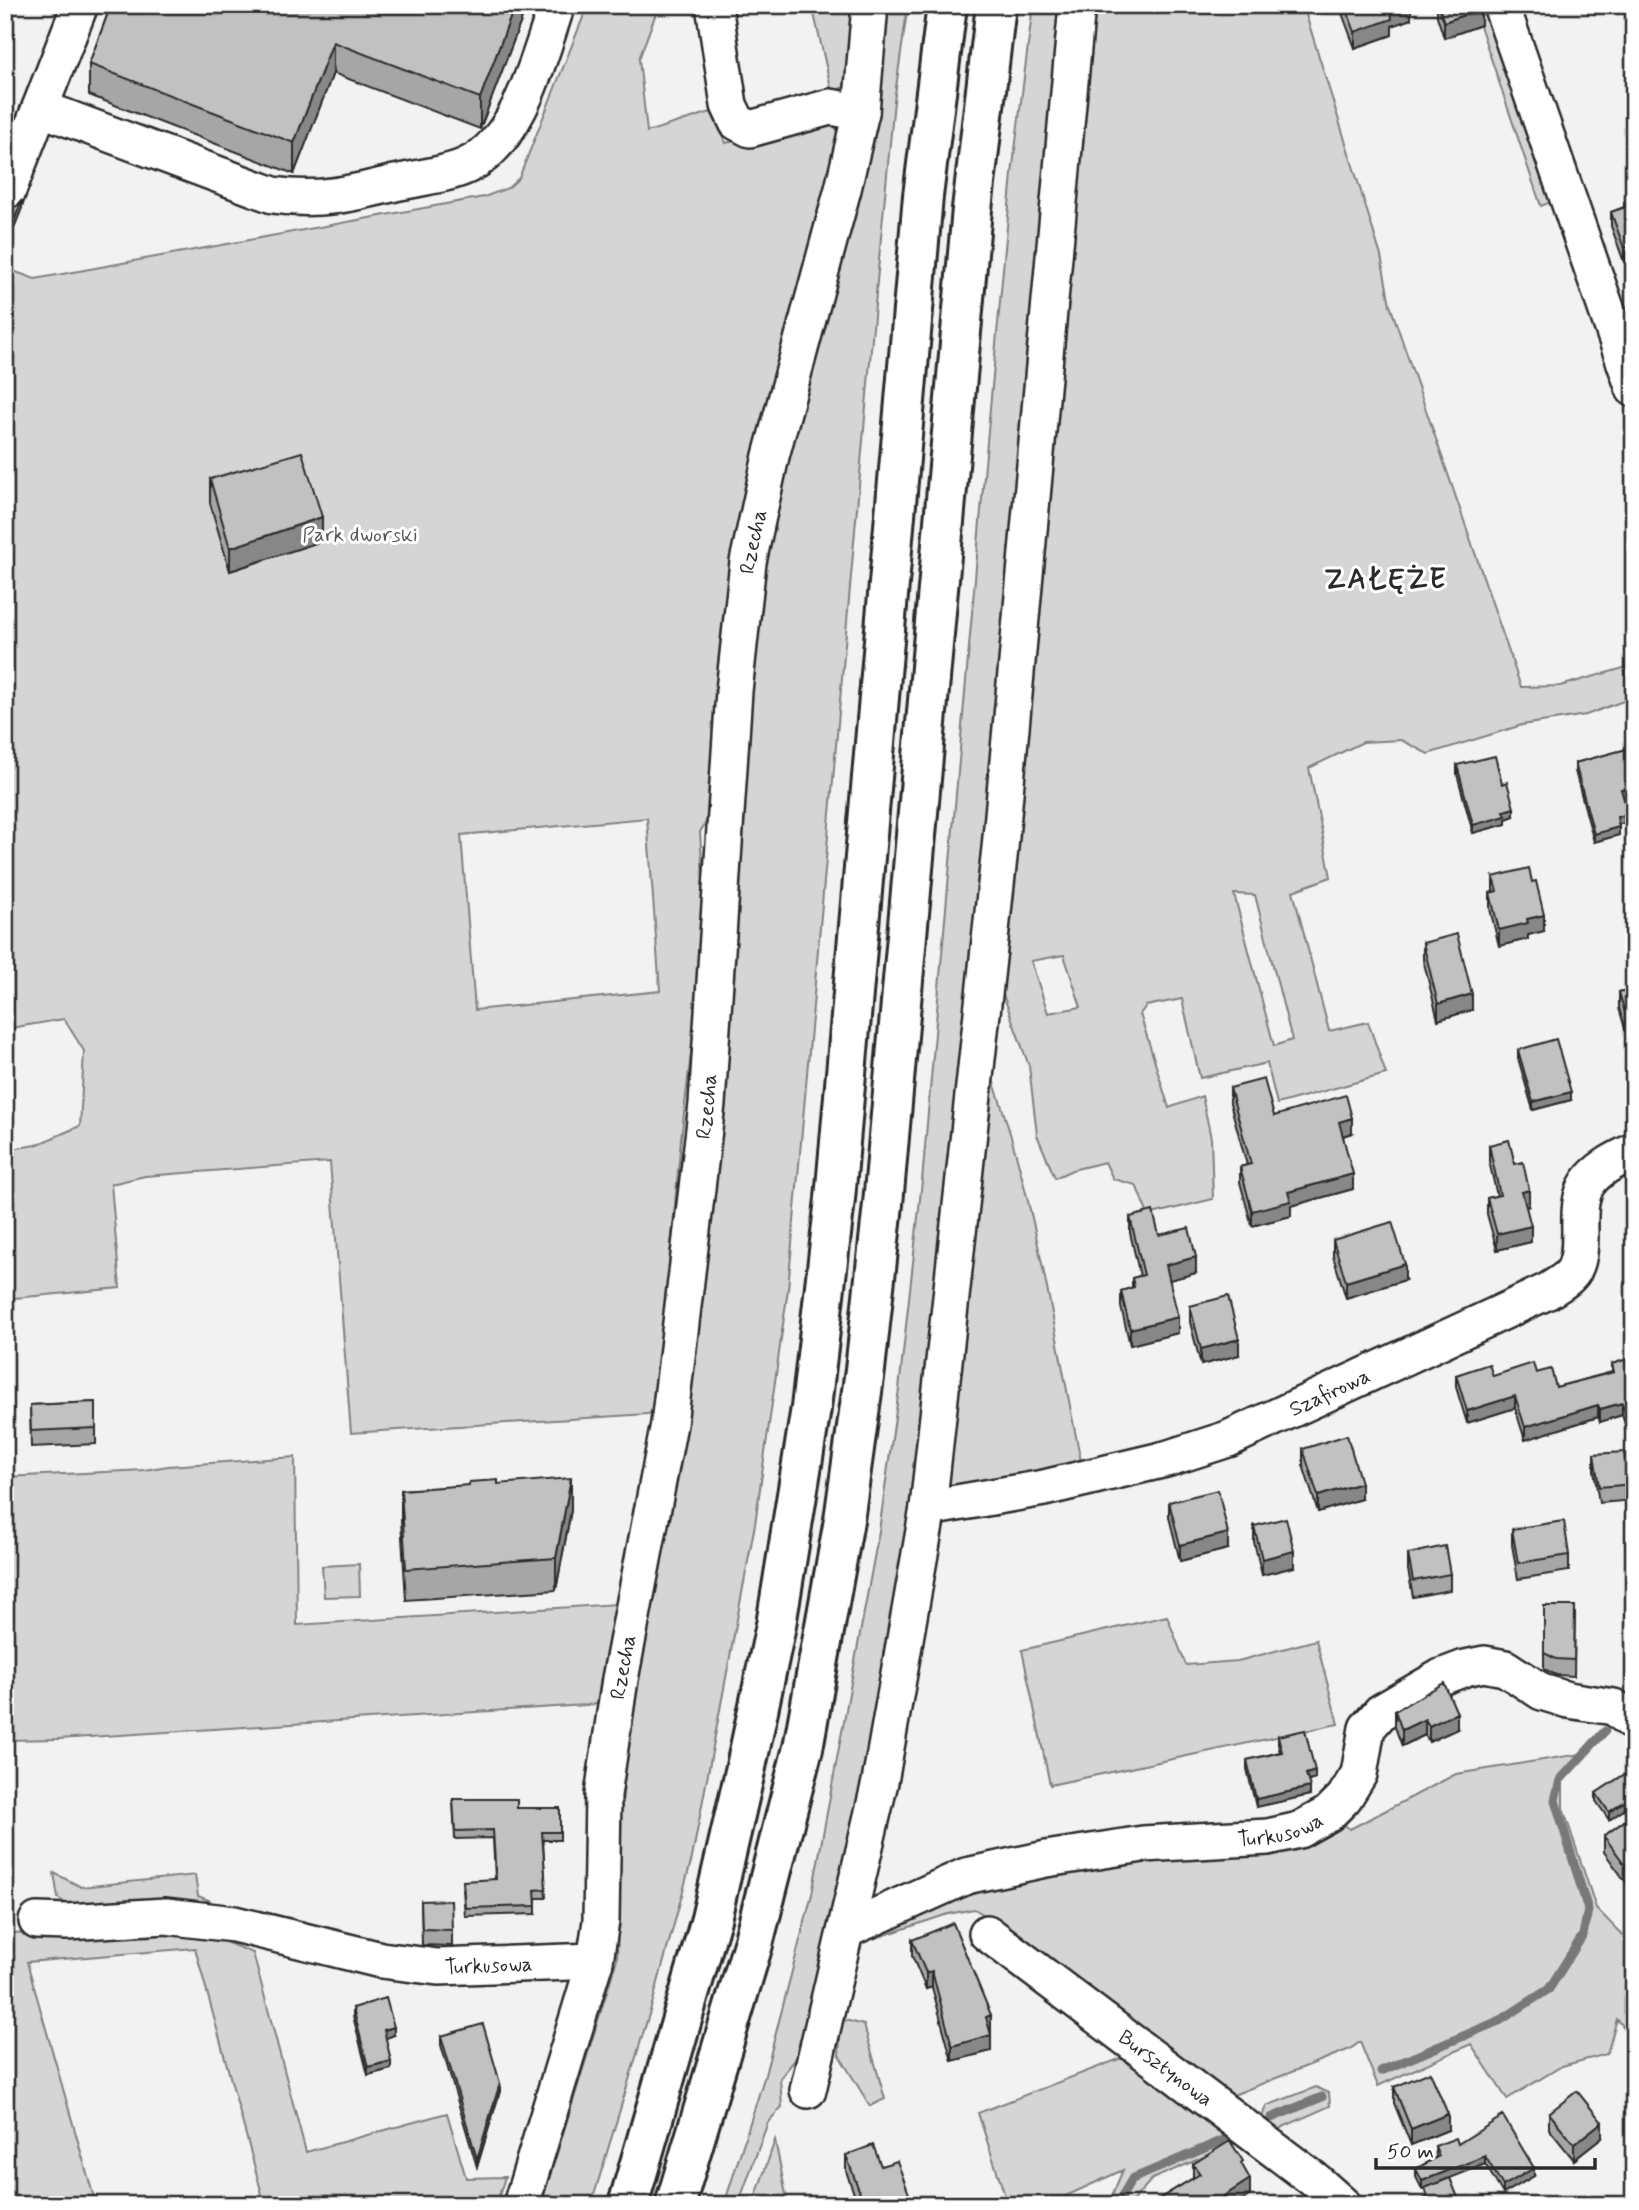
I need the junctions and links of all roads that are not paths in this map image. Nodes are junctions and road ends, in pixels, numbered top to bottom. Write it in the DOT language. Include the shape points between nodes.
graph roads {
  1 [pos="80,5"];
  2 [pos="558,5"];
  3 [pos="714,5"];
  4 [pos="870,5"];
  5 [pos="947,5"];
  6 [pos="996,5"];
  7 [pos="1077,5"];
  8 [pos="1501,5"];
  9 [pos="40,108"];
  10 [pos="861,112"];
  11 [pos="5,198"];
  12 [pos="1634,389"];
  13 [pos="1634,1152"];
  14 [pos="928,1508"];
  15 [pos="1634,1723"];
  16 [pos="37,1921"];
  17 [pos="846,1930"];
  18 [pos="987,1933"];
  19 [pos="595,1961"];
  20 [pos="808,2090"];
  21 [pos="521,2205"];
  22 [pos="628,2205"];
  23 [pos="675,2205"];
  24 [pos="1343,2205"];
  1 -- 9 [label="street"];
  2 -- 9 [label="street" via="520,106 486,155 466,166 348,195 303,200 273,195"];
  3 -- 10 [label="street" via="729,105 737,122 750,129 830,107"];
  4 -- 10 [label="street, Rzecha"];
  5 -- 22 [label="main road" via="923,196 835,1199 811,1408 776,1625 746,1767 710,1919"];
  6 -- 23 [label="main road" via="971,223 881,1217 846,1506 803,1748 753,1944"];
  7 -- 14 [label="street" via="1000,848"];
  8 -- 12 [label="street"];
  9 -- 11 [label="street"];
  10 -- 19 [label="street, Rzecha" via="748,562 734,691 707,1104 669,1424 620,1679 603,1795 601,1921"];
  13 -- 14 [label="street, Szafirowa" via="1589,1182 1582,1196 1574,1270 1548,1291 1219,1443 1044,1488"];
  14 -- 17 [label="street" via="880,1782"];
  15 -- 17 [label="street, Turkusowa" via="1614,1707 1542,1692 1505,1668 1484,1664 1465,1668 1381,1712 1367,1728 1359,1774 1344,1798 1328,1814 1298,1830 1268,1837 1106,1849 966,1876"];
  16 -- 19 [label="street, Turkusowa" via="166,1916 234,1924 381,1961 438,1967"];
  17 -- 20 [label="street"];
  18 -- 24 [label="street, Bursztynowa"];
  19 -- 21 [label="street, Rzecha"];
}
